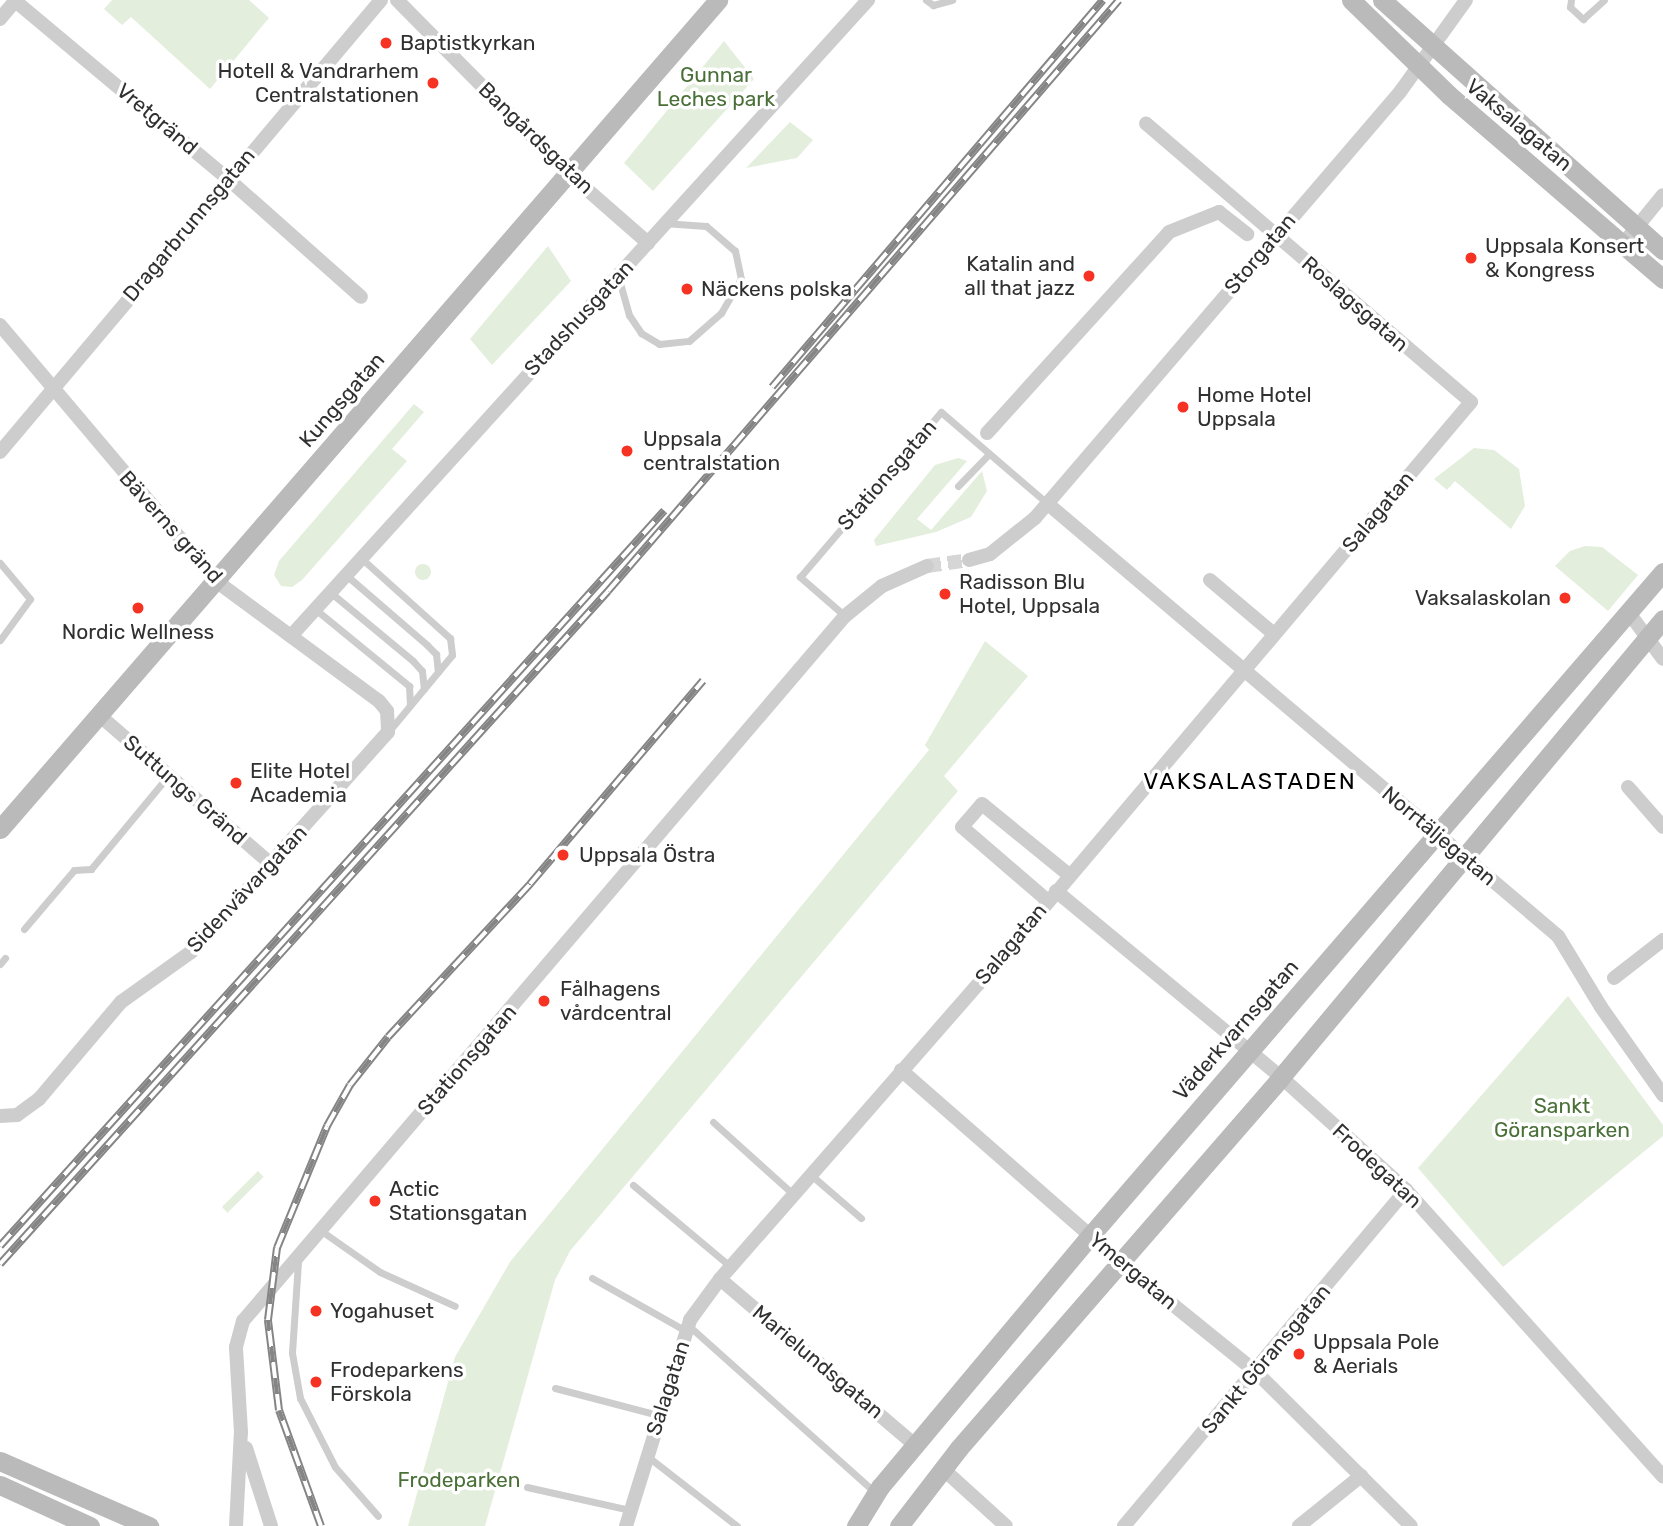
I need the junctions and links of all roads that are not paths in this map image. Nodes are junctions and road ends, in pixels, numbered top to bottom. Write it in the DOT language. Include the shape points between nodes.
graph roads {
  1 [pos="15,0"];
  2 [pos="381,0"];
  3 [pos="397,0"];
  4 [pos="718,0"];
  5 [pos="867,0"];
  6 [pos="926,0"];
  7 [pos="952,0"];
  8 [pos="1351,0"];
  9 [pos="1382,0"];
  10 [pos="1466,0"];
  11 [pos="1571,0"];
  12 [pos="1604,0"];
  13 [pos="0,19"];
  14 [pos="1431,45"];
  15 [pos="1420,65"];
  16 [pos="1146,123"];
  17 [pos="567,173"];
  18 [pos="227,178"];
  19 [pos="1663,195"];
  20 [pos="667,223"];
  21 [pos="1637,227"];
  22 [pos="1247,234"];
  23 [pos="1276,236"];
  24 [pos="648,243"];
  25 [pos="1623,244"];
  26 [pos="1663,250"];
  27 [pos="618,276"];
  28 [pos="1663,279"];
  29 [pos="361,297"];
  30 [pos="0,325"];
  31 [pos="51,388"];
  32 [pos="1471,402"];
  33 [pos="988,433"];
  34 [pos="0,452"];
  35 [pos="989,454"];
  36 [pos="958,486"];
  37 [pos="1048,504"];
  38 [pos="361,558"];
  39 [pos="969,560"];
  40 [pos="0,563"];
  41 [pos="927,566"];
  42 [pos="1663,572"];
  43 [pos="346,575"];
  44 [pos="1210,580"];
  45 [pos="215,581"];
  46 [pos="330,592"];
  47 [pos="315,609"];
  48 [pos="1629,613"];
  49 [pos="845,616"];
  50 [pos="1663,619"];
  51 [pos="1275,634"];
  52 [pos="291,636"];
  53 [pos="1647,637"];
  54 [pos="0,639"];
  55 [pos="1663,659"];
  56 [pos="1242,670"];
  57 [pos="438,672"];
  58 [pos="424,689"];
  59 [pos="410,706"];
  60 [pos="99,715"];
  61 [pos="388,733"];
  62 [pos="169,775"];
  63 [pos="1628,788"];
  64 [pos="1663,827"];
  65 [pos="0,828"];
  66 [pos="1434,832"];
  67 [pos="1464,858"];
  68 [pos="271,864"];
  69 [pos="1069,875"];
  70 [pos="1052,896"];
  71 [pos="24,929"];
  72 [pos="1663,940"];
  73 [pos="1614,978"];
  74 [pos="1248,1052"];
  75 [pos="901,1070"];
  76 [pos="1281,1077"];
  77 [pos="1663,1095"];
  78 [pos="3,1117"];
  79 [pos="713,1122"];
  80 [pos="810,1175"];
  81 [pos="633,1185"];
  82 [pos="1406,1190"];
  83 [pos="793,1194"];
  84 [pos="861,1218"];
  85 [pos="319,1230"];
  86 [pos="1090,1236"];
  87 [pos="298,1254"];
  88 [pos="1119,1261"];
  89 [pos="730,1266"];
  90 [pos="592,1278"];
  91 [pos="720,1279"];
  92 [pos="454,1306"];
  93 [pos="687,1329"];
  94 [pos="1256,1372"];
  95 [pos="555,1388"];
  96 [pos="658,1415"];
  97 [pos="242,1432"];
  98 [pos="916,1446"];
  99 [pos="646,1456"];
  100 [pos="0,1461"];
  101 [pos="943,1468"];
  102 [pos="1361,1476"];
  103 [pos="1663,1476"];
  104 [pos="0,1485"];
  105 [pos="527,1487"];
  106 [pos="877,1493"];
  107 [pos="630,1510"];
  108 [pos="378,1516"];
  109 [pos="90,1526"];
  110 [pos="149,1526"];
  111 [pos="236,1526"];
  112 [pos="271,1526"];
  113 [pos="626,1526"];
  114 [pos="737,1526"];
  115 [pos="856,1526"];
  116 [pos="899,1526"];
  117 [pos="1006,1526"];
  118 [pos="1124,1526"];
  119 [pos="1298,1526"];
  120 [pos="1412,1526"];
  1 -- 13 [label="street"];
  1 -- 18 [label="street, Vretgränd"];
  2 -- 18 [label="street, Dragarbrunnsgatan"];
  3 -- 17 [label="street, Bangårdsgatan"];
  4 -- 17 [label="main road, Kungsgatan"];
  5 -- 20 [label="street, Stadshusgatan"];
  6 -- 7 [label="lane" via="933,5"];
  8 -- 15 [label="main road, Vaksalagatan"];
  9 -- 14 [label="main road, Vaksalagatan"];
  10 -- 14 [label="street, Storgatan"];
  11 -- 12 [label="lane" via="1570,7 1583,19"];
  14 -- 15 [label="street, Storgatan"];
  14 -- 21 [label="main road, Vaksalagatan"];
  15 -- 23 [label="street, Storgatan"];
  15 -- 25 [label="main road, Vaksalagatan"];
  16 -- 23 [label="street, Roslagsgatan"];
  17 -- 24 [label="street, Bangårdsgatan"];
  17 -- 45 [label="main road, Kungsgatan"];
  18 -- 29 [label="street, Vretgränd"];
  18 -- 31 [label="street, Dragarbrunnsgatan"];
  19 -- 21 [label="street"];
  20 -- 24 [label="street, Stadshusgatan"];
  20 -- 27 [label="lane" via="706,226 734,251 741,279 721,313 689,341 659,344 641,333 629,315"];
  21 -- 25 [label="street"];
  21 -- 26 [label="main road, Vaksalagatan"];
  22 -- 33 [label="street" via="1219,212 1169,232"];
  23 -- 32 [label="street, Roslagsgatan"];
  23 -- 37 [label="street, Storgatan"];
  24 -- 27 [label="street, Stadshusgatan"];
  25 -- 28 [label="main road, Vaksalagatan"];
  27 -- 38 [label="street, Stadshusgatan"];
  30 -- 31 [label="street, Bäverns gränd"];
  31 -- 34 [label="street, Dragarbrunnsgatan"];
  31 -- 45 [label="street, Bäverns gränd"];
  32 -- 51 [label="street, Salagatan"];
  35 -- 36 [label="lane"];
  35 -- 37 [label="lane, Stationsgatan"];
  35 -- 49 [label="lane, Stationsgatan" via="941,412 800,577"];
  37 -- 39 [label="street" via="1006,544"];
  37 -- 56 [label="street, Norrtäljegatan"];
  38 -- 43 [label="street, Stadshusgatan"];
  38 -- 57 [label="lane" via="450,638 452,655"];
  40 -- 54 [label="lane" via="30,599"];
  41 -- 49 [label="street, Stationsgatan" via="882,586"];
  42 -- 48 [label="main road, Väderkvarnsgatan"];
  43 -- 46 [label="street, Stadshusgatan"];
  43 -- 57 [label="lane" via="436,654"];
  44 -- 51 [label="street"];
  45 -- 52 [label="street, Bäverns gränd"];
  45 -- 60 [label="main road, Kungsgatan"];
  46 -- 47 [label="street, Stadshusgatan"];
  46 -- 58 [label="lane" via="422,671"];
  47 -- 52 [label="street, Stadshusgatan"];
  47 -- 59 [label="lane" via="409,687"];
  48 -- 53 [label="street"];
  48 -- 66 [label="main road, Väderkvarnsgatan"];
  49 -- 85 [label="street, Stationsgatan"];
  50 -- 53 [label="main road"];
  51 -- 56 [label="street, Salagatan"];
  52 -- 61 [label="street, Bäverns gränd" via="379,701 387,711"];
  53 -- 55 [label="street"];
  53 -- 67 [label="main road"];
  56 -- 66 [label="street, Norrtäljegatan"];
  56 -- 69 [label="street, Salagatan"];
  57 -- 58 [label="lane"];
  58 -- 59 [label="lane"];
  59 -- 61 [label="lane"];
  60 -- 62 [label="street, Suttungs Gränd"];
  60 -- 65 [label="main road, Kungsgatan"];
  61 -- 68 [label="street, Sidenvävargatan"];
  62 -- 68 [label="street, Suttungs Gränd"];
  62 -- 71 [label="lane" via="91,869 74,870"];
  63 -- 64 [label="street"];
  66 -- 67 [label="street, Norrtäljegatan"];
  66 -- 74 [label="main road, Väderkvarnsgatan"];
  67 -- 76 [label="main road"];
  67 -- 77 [label="street, Norrtäljegatan" via="1558,936"];
  68 -- 78 [label="street, Sidenvävargatan" via="191,952 121,1002 38,1099"];
  69 -- 70 [label="street, Salagatan"];
  69 -- 70 [label="street, Frodegatan" via="982,804 962,827"];
  70 -- 74 [label="street, Frodegatan"];
  70 -- 75 [label="street, Salagatan"];
  72 -- 73 [label="street"];
  74 -- 76 [label="street, Frodegatan"];
  74 -- 86 [label="main road, Väderkvarnsgatan"];
  75 -- 80 [label="street, Salagatan"];
  75 -- 86 [label="street, Ymergatan"];
  76 -- 82 [label="street, Frodegatan"];
  76 -- 88 [label="main road"];
  79 -- 83 [label="lane"];
  80 -- 83 [label="street, Salagatan"];
  80 -- 84 [label="lane"];
  81 -- 89 [label="lane"];
  82 -- 94 [label="street, Sankt Göransgatan"];
  82 -- 103 [label="street, Frodegatan"];
  83 -- 89 [label="street, Salagatan"];
  85 -- 87 [label="street, Stationsgatan"];
  85 -- 92 [label="lane" via="380,1272"];
  86 -- 88 [label="street, Ymergatan"];
  86 -- 98 [label="main road, Väderkvarnsgatan"];
  87 -- 97 [label="street, Stationsgatan" via="243,1321 236,1373"];
  87 -- 108 [label="lane" via="292,1353 300,1398 335,1467"];
  88 -- 94 [label="street, Ymergatan"];
  88 -- 101 [label="main road"];
  89 -- 91 [label="street, Salagatan"];
  90 -- 93 [label="lane"];
  91 -- 93 [label="street, Salagatan"];
  91 -- 98 [label="street, Marielundsgatan"];
  93 -- 96 [label="street, Salagatan"];
  93 -- 106 [label="lane"];
  94 -- 102 [label="street, Ymergatan"];
  94 -- 118 [label="street, Sankt Göransgatan"];
  95 -- 96 [label="lane"];
  96 -- 99 [label="street, Salagatan"];
  97 -- 111 [label="street, Stationsgatan"];
  97 -- 112 [label="street, Stationsgatan"];
  98 -- 106 [label="main road, Väderkvarnsgatan"];
  99 -- 107 [label="street, Salagatan"];
  99 -- 114 [label="lane"];
  100 -- 110 [label="main road"];
  101 -- 116 [label="main road"];
  101 -- 117 [label="street"];
  102 -- 119 [label="street"];
  102 -- 120 [label="street, Ymergatan"];
  104 -- 109 [label="main road"];
  105 -- 107 [label="lane"];
  106 -- 115 [label="main road, Väderkvarnsgatan"];
  107 -- 113 [label="street, Salagatan"];
}
